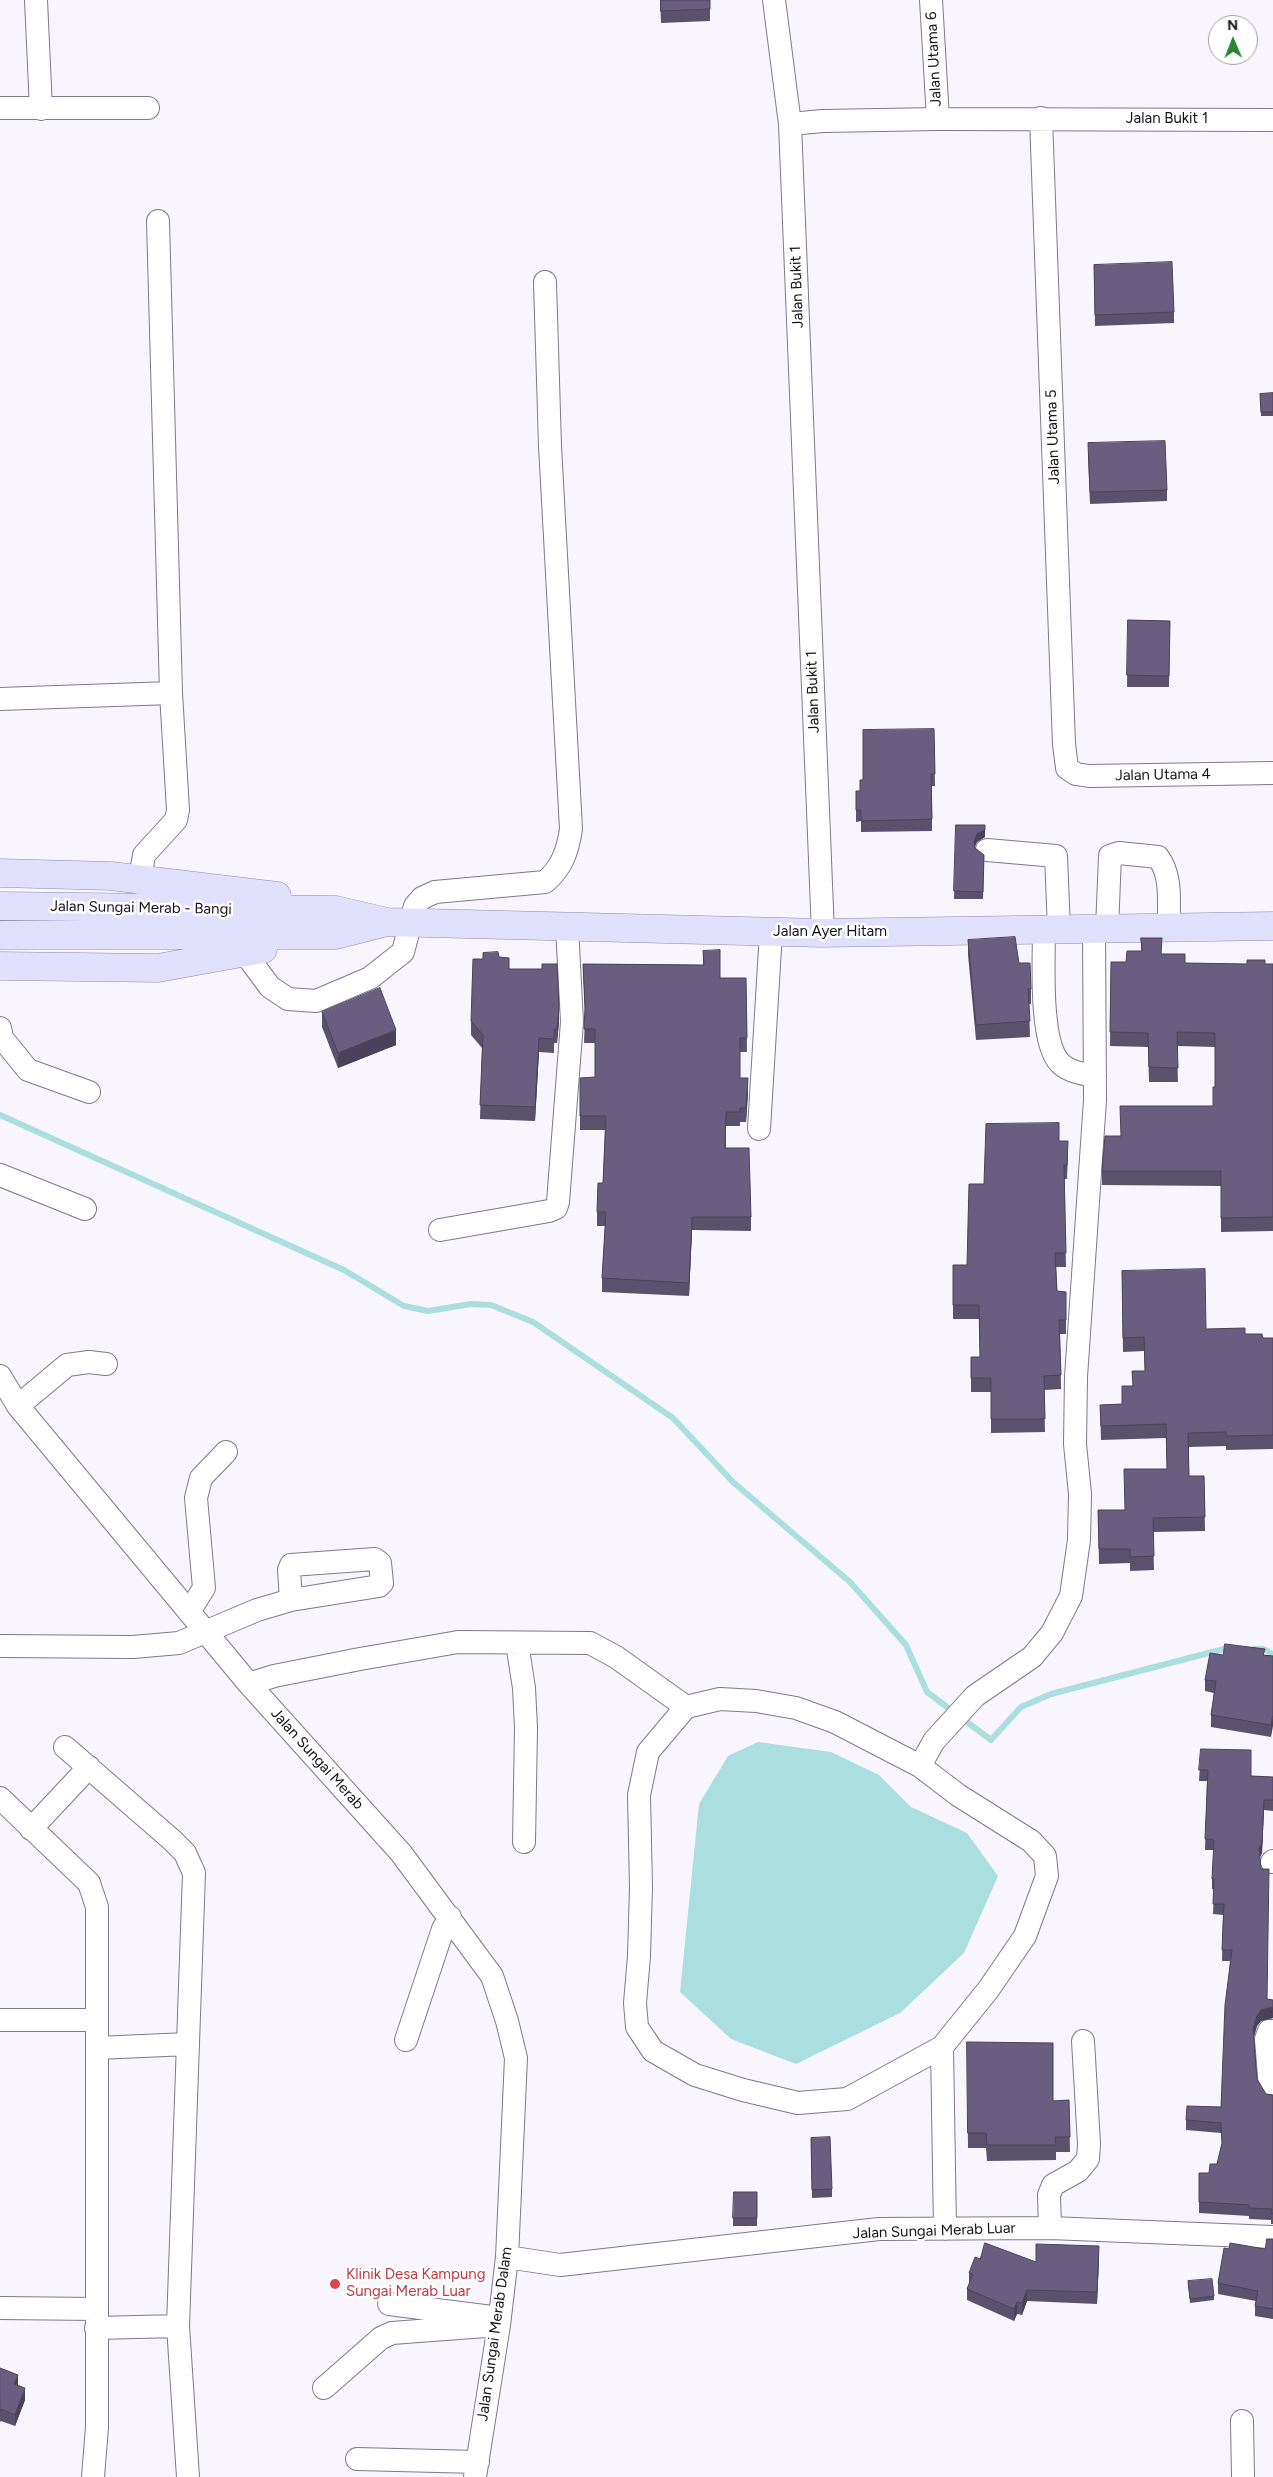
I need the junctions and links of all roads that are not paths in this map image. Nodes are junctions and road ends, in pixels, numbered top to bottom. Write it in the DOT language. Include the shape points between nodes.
graph roads {
  1 [pos="36,0"];
  2 [pos="774,0"];
  3 [pos="931,0"];
  4 [pos="0,108"];
  5 [pos="148,108"];
  6 [pos="41,109"];
  7 [pos="1041,118"];
  8 [pos="938,119"];
  9 [pos="1273,120"];
  10 [pos="790,124"];
  11 [pos="158,221"];
  12 [pos="544,282"];
  13 [pos="171,693"];
  14 [pos="0,699"];
  15 [pos="1065,756"];
  16 [pos="1273,773"];
  17 [pos="987,850"];
  18 [pos="0,873"];
  19 [pos="140,879"];
  20 [pos="0,906"];
  21 [pos="399,922"];
  22 [pos="281,923"];
  23 [pos="336,923"];
  24 [pos="1273,926"];
  25 [pos="567,927"];
  26 [pos="1169,928"];
  27 [pos="1052,929"];
  28 [pos="1100,929"];
  29 [pos="771,932"];
  30 [pos="823,933"];
  31 [pos="0,935"];
  32 [pos="244,952"];
  33 [pos="0,966"];
  34 [pos="0,1028"];
  35 [pos="1095,1076"];
  36 [pos="88,1092"];
  37 [pos="759,1129"];
  38 [pos="0,1175"];
  39 [pos="84,1209"];
  40 [pos="440,1230"];
  41 [pos="106,1364"];
  42 [pos="0,1376"];
  43 [pos="18,1406"];
  44 [pos="226,1452"];
  45 [pos="291,1600"];
  46 [pos="189,1612"];
  47 [pos="208,1632"];
  48 [pos="517,1643"];
  49 [pos="0,1646"];
  50 [pos="249,1684"];
  51 [pos="686,1707"];
  52 [pos="65,1746"];
  53 [pos="920,1766"];
  54 [pos="89,1767"];
  55 [pos="0,1798"];
  56 [pos="31,1828"];
  57 [pos="524,1842"];
  58 [pos="450,1918"];
  59 [pos="0,2020"];
  60 [pos="96,2020"];
  61 [pos="1273,2030"];
  62 [pos="406,2040"];
  63 [pos="1083,2041"];
  64 [pos="188,2044"];
  65 [pos="942,2047"];
  66 [pos="97,2048"];
  67 [pos="1273,2093"];
  68 [pos="510,2191"];
  69 [pos="1050,2228"];
  70 [pos="945,2229"];
  71 [pos="1273,2237"];
  72 [pos="507,2257"];
  73 [pos="389,2304"];
  74 [pos="0,2308"];
  75 [pos="96,2318"];
  76 [pos="500,2322"];
  77 [pos="178,2326"];
  78 [pos="324,2388"];
  79 [pos="1242,2421"];
  80 [pos="357,2459"];
  81 [pos="476,2470"];
  82 [pos="93,2477"];
  83 [pos="188,2477"];
  84 [pos="1243,2477"];
  1 -- 6 [label="street"];
  2 -- 10 [label="street"];
  3 -- 8 [label="street, Jalan Utama 6"];
  4 -- 6 [label="street"];
  5 -- 6 [label="street"];
  7 -- 8 [label="street, Jalan Bukit 1"];
  7 -- 9 [label="street, Jalan Bukit 1"];
  7 -- 15 [label="street, Jalan Utama 5"];
  8 -- 10 [label="street, Jalan Bukit 1"];
  10 -- 30 [label="street, Jalan Bukit 1"];
  11 -- 13 [label="street"];
  12 -- 21 [label="street" via="571,829 569,846 555,874 545,882 434,892 422,898"];
  13 -- 14 [label="street"];
  13 -- 19 [label="street" via="178,810 176,820 144,855"];
  15 -- 16 [label="street, Jalan Utama 4" via="1067,768 1076,774 1089,776"];
  17 -- 27 [label="street" via="1056,856"];
  18 -- 19 [label="main road"];
  19 -- 23 [label="main road" via="286,897"];
  20 -- 22 [label="main road, Jalan Sungai Merab - Bangi"];
  21 -- 23 [label="main road, Jalan Ayer Hitam"];
  21 -- 25 [label="main road, Jalan Ayer Hitam"];
  21 -- 32 [label="street" via="403,952 370,978 316,1001 288,999 270,987"];
  22 -- 23 [label="main road, Jalan Ayer Hitam"];
  22 -- 31 [label="main road, Jalan Sungai Merab - Bangi"];
  23 -- 32 [label="main road"];
  24 -- 26 [label="main road, Jalan Ayer Hitam"];
  25 -- 29 [label="main road, Jalan Ayer Hitam"];
  25 -- 40 [label="street" via="572,1022 556,1208"];
  26 -- 28 [label="main road, Jalan Ayer Hitam"];
  26 -- 28 [label="street" via="1168,877 1164,865 1158,857 1119,854 1110,856"];
  27 -- 28 [label="main road, Jalan Ayer Hitam"];
  27 -- 30 [label="main road, Jalan Ayer Hitam"];
  27 -- 35 [label="street" via="1044,994 1050,1047 1060,1063 1077,1073"];
  28 -- 35 [label="street"];
  29 -- 30 [label="main road, Jalan Ayer Hitam"];
  29 -- 37 [label="street"];
  32 -- 33 [label="main road" via="158,968"];
  34 -- 36 [label="street" via="2,1038 28,1070"];
  35 -- 53 [label="street" via="1076,1377 1079,1540 1071,1596 1052,1633 1032,1657 975,1696 934,1741"];
  38 -- 39 [label="street"];
  41 -- 43 [label="street" via="67,1364"];
  42 -- 43 [label="street, Jalan Sungai Merab"];
  43 -- 46 [label="street, Jalan Sungai Merab"];
  44 -- 46 [label="street" via="201,1478 196,1498 204,1588"];
  45 -- 47 [label="street" via="257,1610"];
  46 -- 47 [label="street, Jalan Sungai Merab"];
  47 -- 49 [label="street" via="179,1643 134,1647"];
  47 -- 50 [label="street, Jalan Sungai Merab"];
  48 -- 50 [label="street" via="458,1642 274,1676"];
  48 -- 51 [label="street" via="590,1643 616,1657"];
  48 -- 57 [label="street" via="526,1728"];
  50 -- 58 [label="street, Jalan Sungai Merab" via="401,1852"];
  51 -- 53 [label="street" via="720,1699 796,1708 836,1722"];
  51 -- 65 [label="street" via="648,1752 639,1794 641,1887 635,2003 637,2027 653,2051 695,2075 798,2102 847,2099"];
  52 -- 54 [label="street"];
  53 -- 65 [label="street" via="958,1795 1031,1841 1045,1856 1047,1876 1025,1936 988,1990"];
  54 -- 56 [label="street"];
  54 -- 64 [label="street" via="172,1840 185,1854 194,1874"];
  55 -- 56 [label="street"];
  56 -- 60 [label="street" via="89,1883 97,1907"];
  58 -- 62 [label="street" via="443,1929"];
  58 -- 68 [label="street, Jalan Sungai Merab" via="492,1976 516,2058"];
  59 -- 60 [label="street"];
  60 -- 66 [label="street"];
  61 -- 67 [label="street" via="1269,2031 1266,2039"];
  63 -- 69 [label="street" via="1088,2159 1078,2171 1053,2185 1049,2195"];
  64 -- 66 [label="street"];
  64 -- 77 [label="street"];
  65 -- 70 [label="street"];
  66 -- 75 [label="street"];
  68 -- 72 [label="street, Jalan Sungai Merab Dalam"];
  69 -- 70 [label="street, Jalan Sungai Merab Luar"];
  69 -- 71 [label="street, Jalan Sungai Merab Luar"];
  70 -- 72 [label="street, Jalan Sungai Merab Luar" via="879,2229 560,2265"];
  72 -- 76 [label="street, Jalan Sungai Merab Dalam"];
  73 -- 76 [label="street"];
  74 -- 75 [label="street"];
  75 -- 77 [label="street"];
  75 -- 82 [label="street"];
  76 -- 78 [label="street" via="392,2333 381,2338"];
  76 -- 81 [label="street, Jalan Sungai Merab Dalam"];
  77 -- 83 [label="street"];
  79 -- 84 [label="street"];
  80 -- 81 [label="street"];
}
